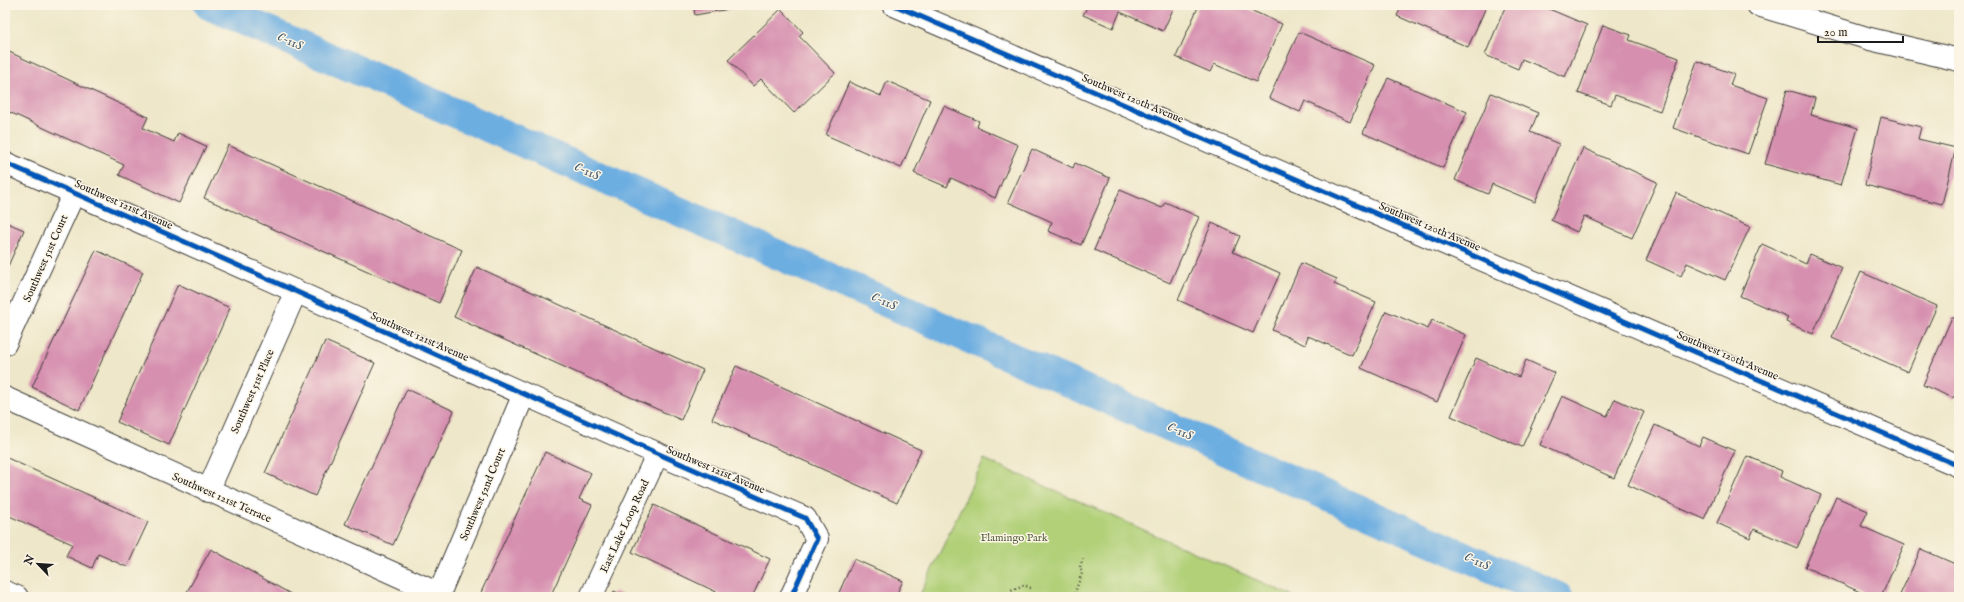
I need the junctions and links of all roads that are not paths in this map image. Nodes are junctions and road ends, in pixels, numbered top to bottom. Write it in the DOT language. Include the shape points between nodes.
graph roads {
  1 [pos="894,5"];
  2 [pos="1758,5"];
  3 [pos="1959,60"];
  4 [pos="5,163"];
  5 [pos="74,193"];
  6 [pos="296,291"];
  7 [pos="5,344"];
  8 [pos="524,394"];
  9 [pos="5,398"];
  10 [pos="657,455"];
  11 [pos="1959,466"];
  12 [pos="208,491"];
  13 [pos="5,592"];
  14 [pos="439,594"];
  15 [pos="17,597"];
  16 [pos="591,597"];
  17 [pos="791,597"];
  1 -- 11 [label="street, Southwest 120th Avenue"];
  2 -- 3 [label="street" via="1870,39"];
  4 -- 5 [label="street, Southwest 121st Avenue"];
  5 -- 6 [label="street, Southwest 121st Avenue"];
  5 -- 7 [label="street, Southwest 51st Court"];
  6 -- 8 [label="street, Southwest 121st Avenue"];
  6 -- 12 [label="street, Southwest 51st Place"];
  8 -- 10 [label="street, Southwest 121st Avenue"];
  8 -- 14 [label="street, Southwest 52nd Court"];
  9 -- 12 [label="street, Southwest 121st Terrace"];
  10 -- 16 [label="street, East Lake Loop Road"];
  10 -- 17 [label="street, Southwest 121st Avenue" via="805,518 817,539"];
  12 -- 14 [label="street, Southwest 121st Terrace"];
  13 -- 15 [label="street"];
}
